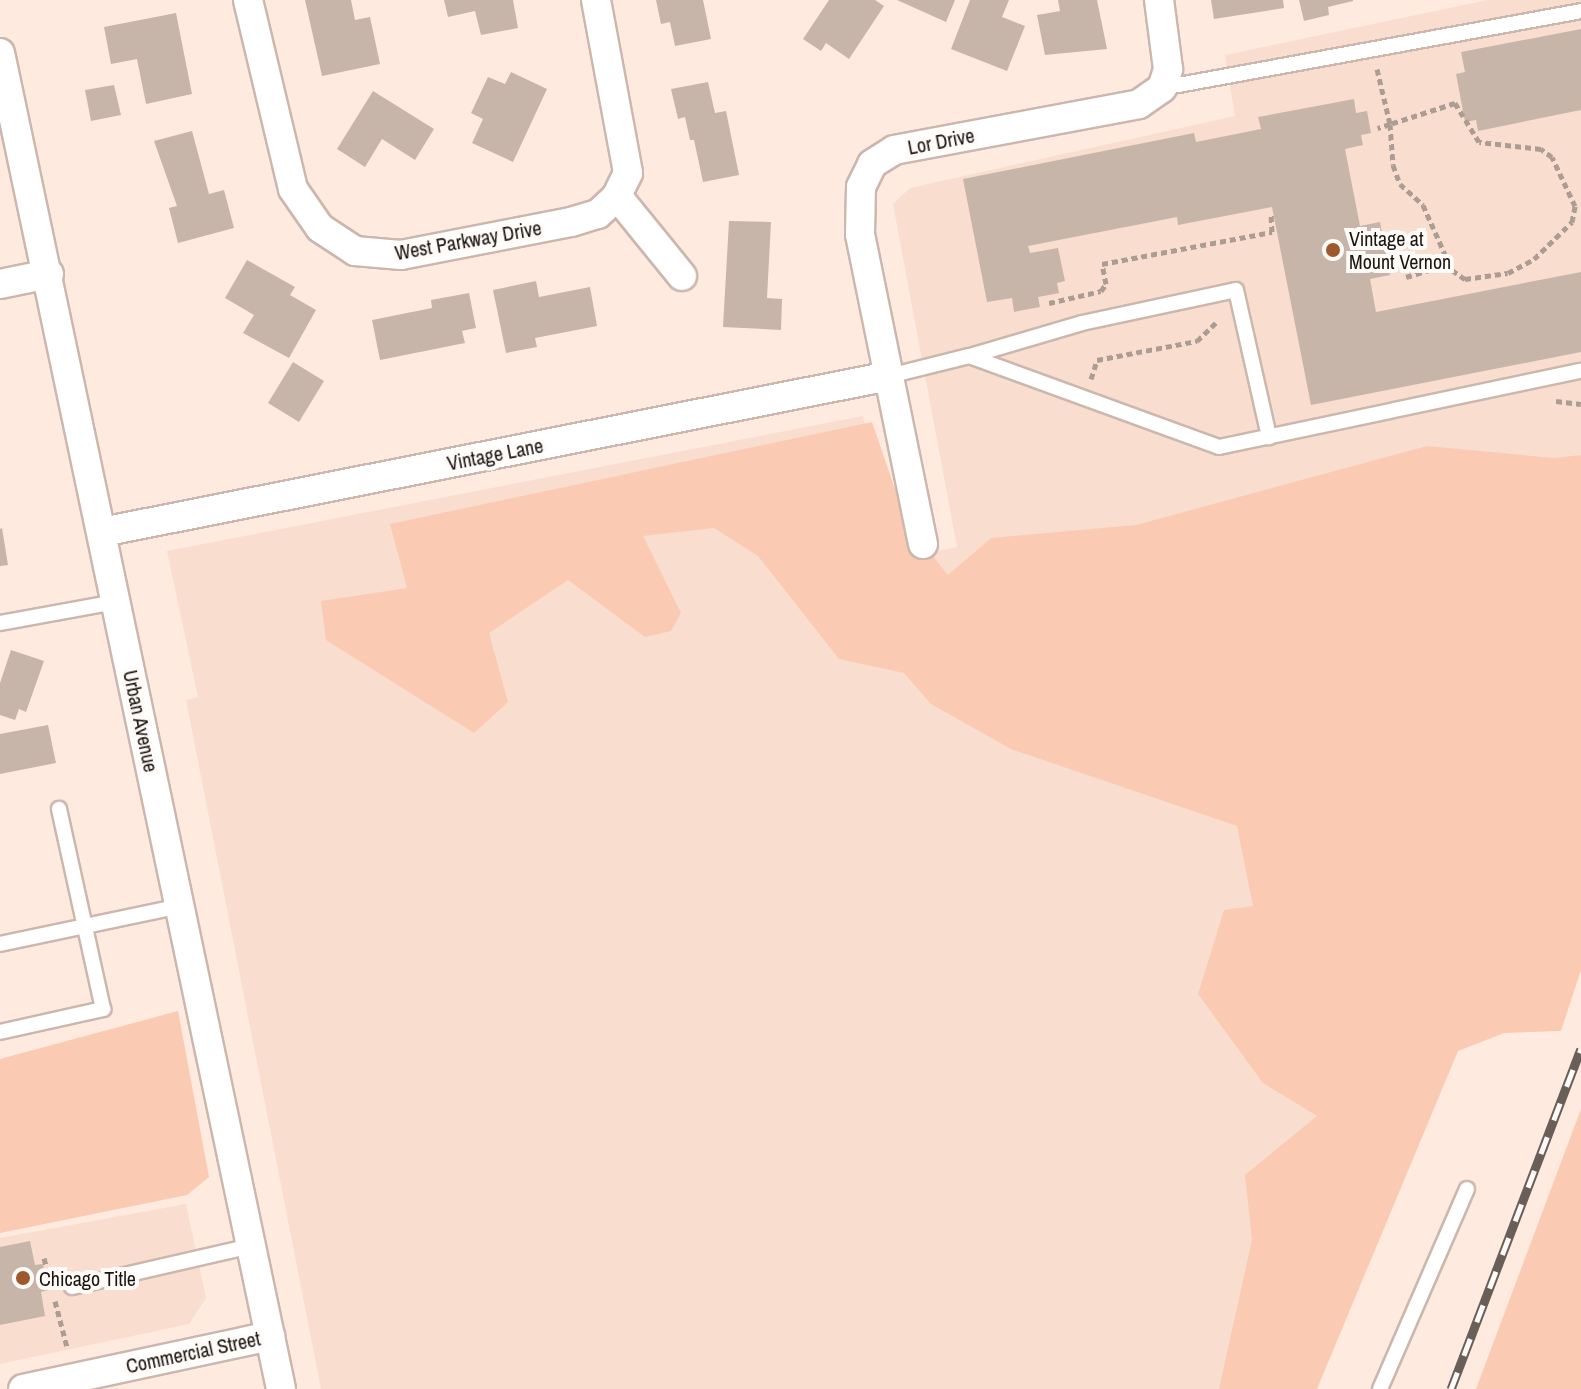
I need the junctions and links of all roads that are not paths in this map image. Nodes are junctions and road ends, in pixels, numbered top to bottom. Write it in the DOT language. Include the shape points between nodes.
graph roads {
  1 [pos="248,0"];
  2 [pos="596,0"];
  3 [pos="1159,0"];
  4 [pos="1581,11"];
  5 [pos="1,64"];
  6 [pos="1162,88"];
  7 [pos="617,196"];
  8 [pos="49,274"];
  9 [pos="682,276"];
  10 [pos="0,284"];
  11 [pos="969,356"];
  12 [pos="1581,371"];
  13 [pos="889,376"];
  14 [pos="1269,437"];
  15 [pos="102,532"];
  16 [pos="923,544"];
  17 [pos="116,602"];
  18 [pos="0,623"];
  19 [pos="59,809"];
  20 [pos="180,906"];
  21 [pos="85,925"];
  22 [pos="0,944"];
  23 [pos="0,1032"];
  24 [pos="1467,1189"];
  25 [pos="251,1246"];
  26 [pos="72,1287"];
  27 [pos="270,1336"];
  28 [pos="23,1389"];
  29 [pos="281,1389"];
  30 [pos="1380,1389"];
  1 -- 7 [label="street, West Parkway Drive" via="293,189 320,228 355,251 401,255 571,222 598,214"];
  2 -- 7 [label="street" via="628,173"];
  3 -- 6 [label="street" via="1168,60"];
  4 -- 6 [label="lane"];
  5 -- 8 [label="street, Urban Avenue"];
  6 -- 13 [label="street, Lor Drive" via="1139,104 894,150 872,164 861,187 860,234"];
  7 -- 9 [label="street"];
  8 -- 10 [label="street"];
  8 -- 15 [label="street, Urban Avenue"];
  11 -- 13 [label="lane"];
  11 -- 14 [label="lane" via="1219,447"];
  11 -- 14 [label="lane" via="1082,323 1236,290"];
  12 -- 14 [label="lane"];
  13 -- 15 [label="street, Vintage Lane"];
  13 -- 16 [label="street, Lor Drive"];
  15 -- 17 [label="street, Urban Avenue"];
  17 -- 18 [label="lane"];
  17 -- 20 [label="street, Urban Avenue"];
  19 -- 21 [label="lane"];
  20 -- 21 [label="lane"];
  20 -- 25 [label="street, Urban Avenue"];
  21 -- 22 [label="lane"];
  21 -- 23 [label="lane" via="103,1009"];
  24 -- 30 [label="lane"];
  25 -- 26 [label="lane"];
  25 -- 27 [label="street, Urban Avenue"];
  27 -- 28 [label="street, Commercial Street"];
  27 -- 29 [label="street, Urban Avenue"];
}
